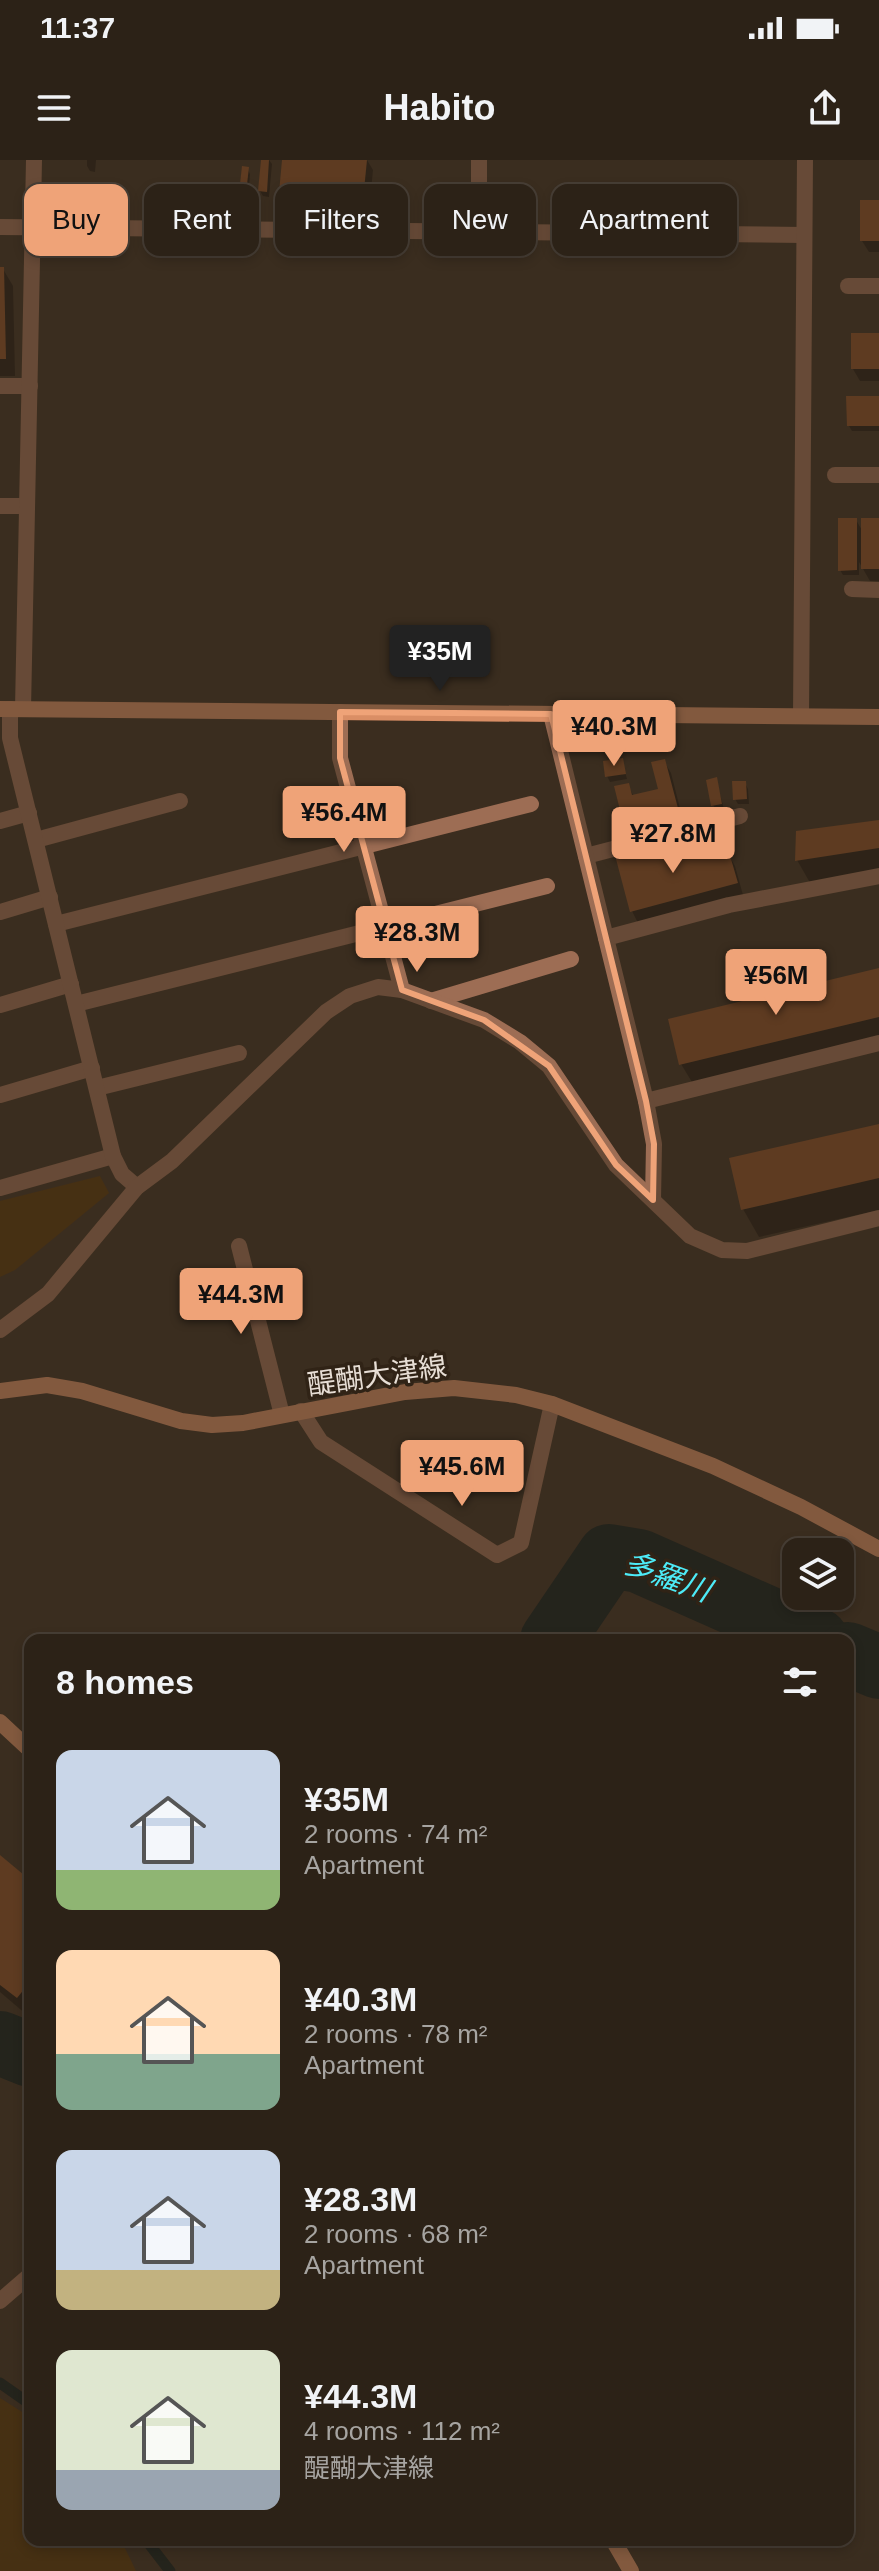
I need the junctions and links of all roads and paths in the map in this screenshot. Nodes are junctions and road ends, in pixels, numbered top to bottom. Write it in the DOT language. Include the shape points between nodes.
graph roads {
  1 [pos="34,160"];
  2 [pos="479,160"];
  3 [pos="805,160"];
  4 [pos="34,184"];
  5 [pos="479,184"];
  6 [pos="0,227"];
  7 [pos="24,227"];
  8 [pos="128,228"];
  9 [pos="424,231"];
  10 [pos="536,233"];
  11 [pos="804,235"];
  12 [pos="33,256"];
  13 [pos="848,286"];
  14 [pos="879,286"];
  15 [pos="0,386"];
  16 [pos="30,386"];
  17 [pos="835,475"];
  18 [pos="879,475"];
  19 [pos="0,506"];
  20 [pos="27,506"];
  21 [pos="852,589"];
  22 [pos="879,590"];
  23 [pos="11,709"];
  24 [pos="340,712"];
  25 [pos="551,714"];
  26 [pos="801,716"];
  27 [pos="879,717"];
  28 [pos="5,739"];
  29 [pos="180,801"];
  30 [pos="531,804"];
  31 [pos="29,813"];
  32 [pos="740,816"];
  33 [pos="0,821"];
  34 [pos="36,840"];
  35 [pos="363,846"];
  36 [pos="586,856"];
  37 [pos="879,876"];
  38 [pos="547,886"];
  39 [pos="50,897"];
  40 [pos="0,912"];
  41 [pos="56,924"];
  42 [pos="385,927"];
  43 [pos="606,938"];
  44 [pos="571,959"];
  45 [pos="71,984"];
  46 [pos="402,990"];
  47 [pos="431,1001"];
  48 [pos="76,1004"];
  49 [pos="0,1005"];
  50 [pos="879,1043"];
  51 [pos="239,1053"];
  52 [pos="92,1068"];
  53 [pos="97,1088"];
  54 [pos="0,1095"];
  55 [pos="646,1101"];
  56 [pos="113,1156"];
  57 [pos="137,1187"];
  58 [pos="0,1188"];
  59 [pos="653,1200"];
  60 [pos="879,1218"];
  61 [pos="239,1246"];
  62 [pos="0,1330"];
  63 [pos="0,1391"];
  64 [pos="552,1404"];
  65 [pos="301,1411"];
  66 [pos="282,1415"];
  67 [pos="879,1549"];
  68 [pos="0,1722"];
  69 [pos="24,1744"];
  70 [pos="24,2280"];
  71 [pos="0,2301"];
  72 [pos="616,2546"];
  73 [pos="631,2571"];
  1 -- 4 [label="street"];
  2 -- 5 [label="street"];
  3 -- 11 [label="street"];
  6 -- 7 [label="street"];
  8 -- 9 [label="street"];
  10 -- 11 [label="street"];
  11 -- 26 [label="street"];
  12 -- 16 [label="street"];
  13 -- 14 [label="street"];
  15 -- 16 [label="street"];
  16 -- 20 [label="street"];
  17 -- 18 [label="street"];
  19 -- 20 [label="street"];
  20 -- 23 [label="street"];
  21 -- 22 [label="street"];
  23 -- 24 [label="main road"];
  23 -- 28 [label="street"];
  24 -- 25 [label="main road"];
  24 -- 35 [label="street" via="340,758"];
  25 -- 26 [label="main road"];
  25 -- 36 [label="street"];
  26 -- 27 [label="main road"];
  28 -- 31 [label="street"];
  29 -- 34 [label="street"];
  30 -- 35 [label="street"];
  31 -- 33 [label="street"];
  31 -- 34 [label="street"];
  32 -- 36 [label="street"];
  34 -- 39 [label="street"];
  35 -- 41 [label="street"];
  35 -- 42 [label="street"];
  36 -- 43 [label="street"];
  37 -- 43 [label="street" via="729,905"];
  38 -- 42 [label="street"];
  39 -- 40 [label="street"];
  39 -- 41 [label="street"];
  41 -- 45 [label="street"];
  42 -- 46 [label="street"];
  42 -- 48 [label="street"];
  43 -- 55 [label="street"];
  44 -- 47 [label="street"];
  45 -- 48 [label="street"];
  45 -- 49 [label="street"];
  46 -- 47 [label="street"];
  46 -- 57 [label="street" via="378,987 350,996 326,1012 172,1161"];
  47 -- 59 [label="street" via="484,1020 549,1066 616,1165"];
  48 -- 52 [label="street"];
  50 -- 55 [label="street"];
  51 -- 53 [label="street"];
  52 -- 53 [label="street"];
  52 -- 54 [label="street"];
  53 -- 56 [label="street"];
  55 -- 59 [label="street" via="654,1144"];
  56 -- 57 [label="street"];
  56 -- 58 [label="street"];
  57 -- 62 [label="street" via="48,1294"];
  59 -- 60 [label="street" via="690,1236 722,1250 747,1251"];
  61 -- 66 [label="street"];
  63 -- 66 [label="main road, 醍醐大津線" via="47,1385 212,1425"];
  64 -- 65 [label="main road, 醍醐大津線" via="454,1388"];
  64 -- 65 [label="street" via="521,1543 497,1555 321,1442"];
  64 -- 67 [label="main road, 醍醐大津線" via="713,1466"];
  65 -- 66 [label="main road, 醍醐大津線"];
  68 -- 69 [label="main road"];
  70 -- 71 [label="street"];
  72 -- 73 [label="main road"];
}
